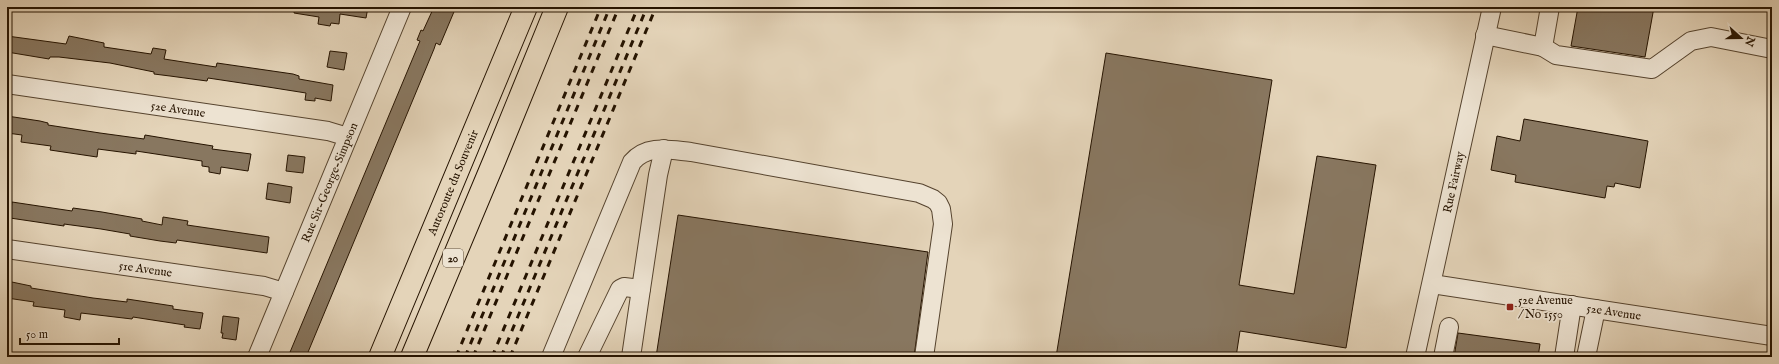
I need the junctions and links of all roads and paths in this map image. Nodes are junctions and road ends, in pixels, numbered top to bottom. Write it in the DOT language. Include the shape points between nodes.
graph roads {
  1 [pos="402,7"];
  2 [pos="526,7"];
  3 [pos="557,7"];
  4 [pos="565,7"];
  5 [pos="1492,7"];
  6 [pos="1550,7"];
  7 [pos="1485,35"];
  8 [pos="543,39"];
  9 [pos="1544,47"];
  10 [pos="1772,49"];
  11 [pos="7,84"];
  12 [pos="348,136"];
  13 [pos="664,149"];
  14 [pos="7,249"];
  15 [pos="1432,284"];
  16 [pos="641,289"];
  17 [pos="284,292"];
  18 [pos="1572,305"];
  19 [pos="1596,309"];
  20 [pos="1449,327"];
  21 [pos="1772,336"];
  22 [pos="257,357"];
  23 [pos="380,357"];
  24 [pos="412,357"];
  25 [pos="552,357"];
  26 [pos="586,357"];
  27 [pos="631,357"];
  28 [pos="924,357"];
  29 [pos="1415,357"];
  30 [pos="1443,357"];
  31 [pos="1564,357"];
  32 [pos="1586,357"];
  1 -- 12 [label="street, Rue Sir-George-Simpson"];
  2 -- 23 [label="highway, Autoroute du Souvenir / 20"];
  3 -- 8 [label="highway, 20"];
  4 -- 8 [label="highway"];
  5 -- 7 [label="street, Rue Fairway"];
  6 -- 9 [label="street"];
  7 -- 9 [label="street"];
  7 -- 15 [label="street, Rue Fairway"];
  8 -- 24 [label="highway, 20"];
  9 -- 10 [label="street" via="1556,55 1652,69 1691,40 1711,37"];
  11 -- 12 [label="street, 52e Avenue"];
  12 -- 17 [label="street, Rue Sir-George-Simpson"];
  13 -- 16 [label="street"];
  13 -- 25 [label="street" via="647,150 632,162"];
  13 -- 28 [label="street" via="879,185 933,198 941,210 943,224"];
  14 -- 17 [label="street, 51e Avenue" via="264,286"];
  15 -- 18 [label="street, 52e Avenue"];
  15 -- 29 [label="street, Rue Fairway"];
  16 -- 26 [label="street" via="620,289"];
  16 -- 27 [label="street"];
  17 -- 22 [label="street, Rue Sir-George-Simpson"];
  18 -- 19 [label="street, 52e Avenue"];
  18 -- 31 [label="street"];
  19 -- 21 [label="street, 52e Avenue"];
  19 -- 32 [label="street"];
  20 -- 30 [label="street"];
}
